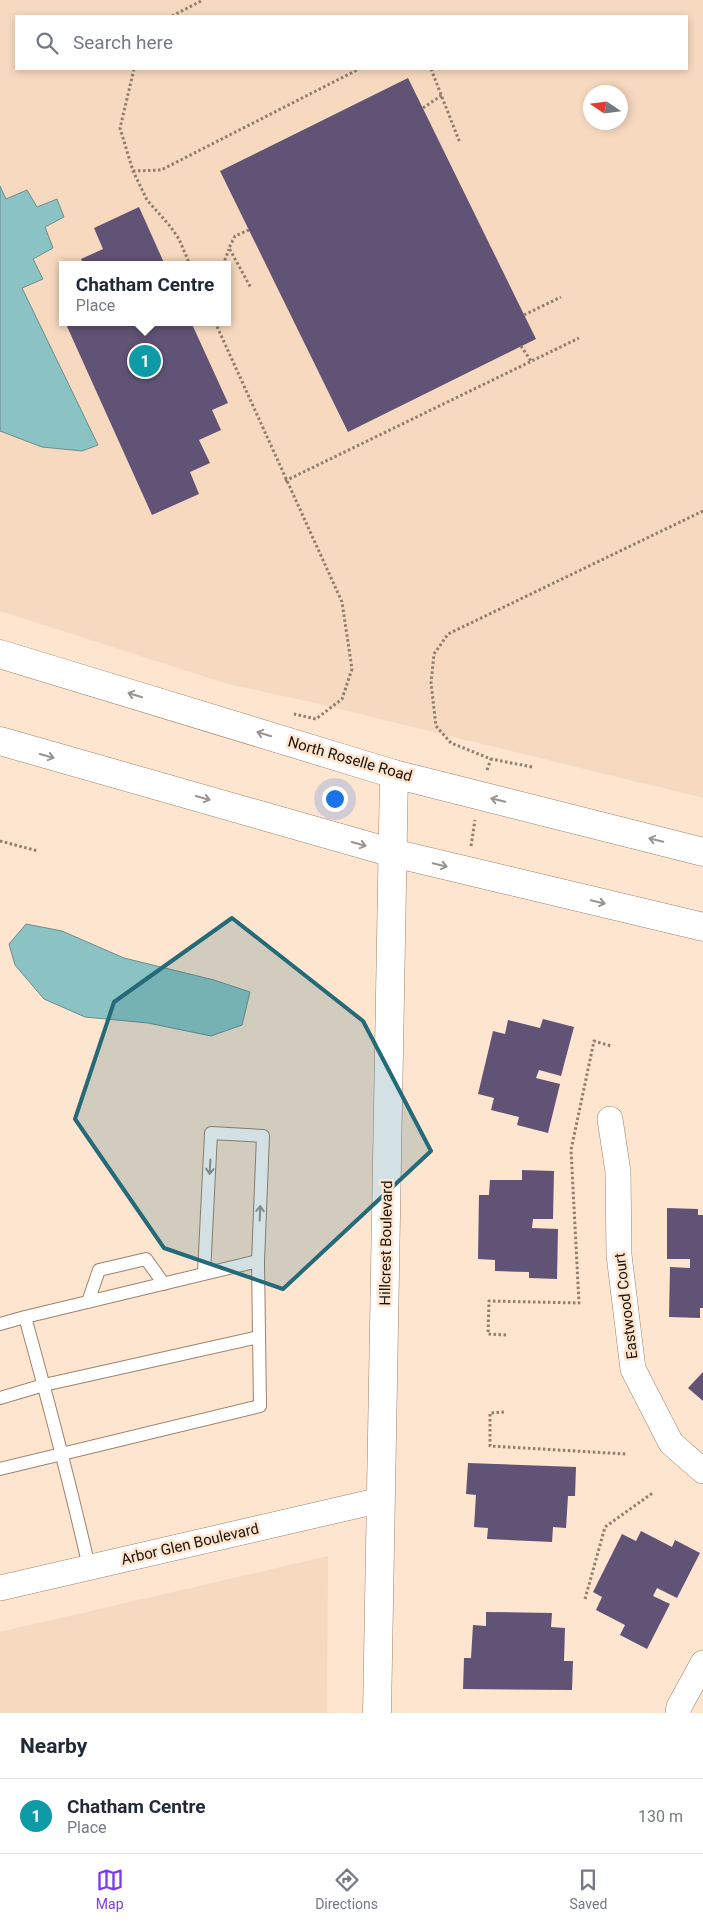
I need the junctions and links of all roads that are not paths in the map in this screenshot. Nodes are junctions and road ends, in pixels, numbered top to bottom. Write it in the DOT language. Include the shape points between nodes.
graph roads {
  1 [pos="0,654"];
  2 [pos="0,742"];
  3 [pos="394,774"];
  4 [pos="703,852"];
  5 [pos="393,853"];
  6 [pos="703,926"];
  7 [pos="610,1119"];
  8 [pos="258,1261"];
  9 [pos="204,1273"];
  10 [pos="164,1284"];
  11 [pos="88,1302"];
  12 [pos="25,1317"];
  13 [pos="0,1324"];
  14 [pos="259,1337"];
  15 [pos="44,1385"];
  16 [pos="0,1398"];
  17 [pos="62,1454"];
  18 [pos="0,1469"];
  19 [pos="703,1471"];
  20 [pos="381,1500"];
  21 [pos="89,1567"];
  22 [pos="0,1588"];
  23 [pos="703,1663"];
  24 [pos="377,1713"];
  25 [pos="678,1713"];
  3 -- 1 [label="main road, North Roselle Road, one-way"];
  2 -- 5 [label="main road, one-way"];
  4 -- 3 [label="main road, North Roselle Road, one-way"];
  3 -- 5 [label="main road, Hillcrest Boulevard"];
  5 -- 6 [label="main road, one-way"];
  5 -- 20 [label="main road, Hillcrest Boulevard"];
  7 -- 19 [label="street, Eastwood Court" via="618,1172 619,1255 634,1368 671,1443"];
  8 -- 9 [label="lane"];
  8 -- 9 [label="lane, one-way" via="263,1136 211,1133"];
  8 -- 14 [label="lane"];
  9 -- 10 [label="lane"];
  10 -- 11 [label="lane"];
  10 -- 11 [label="lane" via="146,1259 99,1270"];
  11 -- 12 [label="lane"];
  12 -- 13 [label="lane"];
  12 -- 15 [label="lane"];
  14 -- 15 [label="lane"];
  14 -- 17 [label="lane" via="260,1406"];
  15 -- 16 [label="lane"];
  15 -- 17 [label="lane"];
  17 -- 18 [label="lane"];
  17 -- 21 [label="lane"];
  20 -- 21 [label="street, Arbor Glen Boulevard"];
  20 -- 24 [label="main road, Hillcrest Boulevard"];
  21 -- 22 [label="street, Arbor Glen Boulevard"];
  23 -- 25 [label="street"];
}
